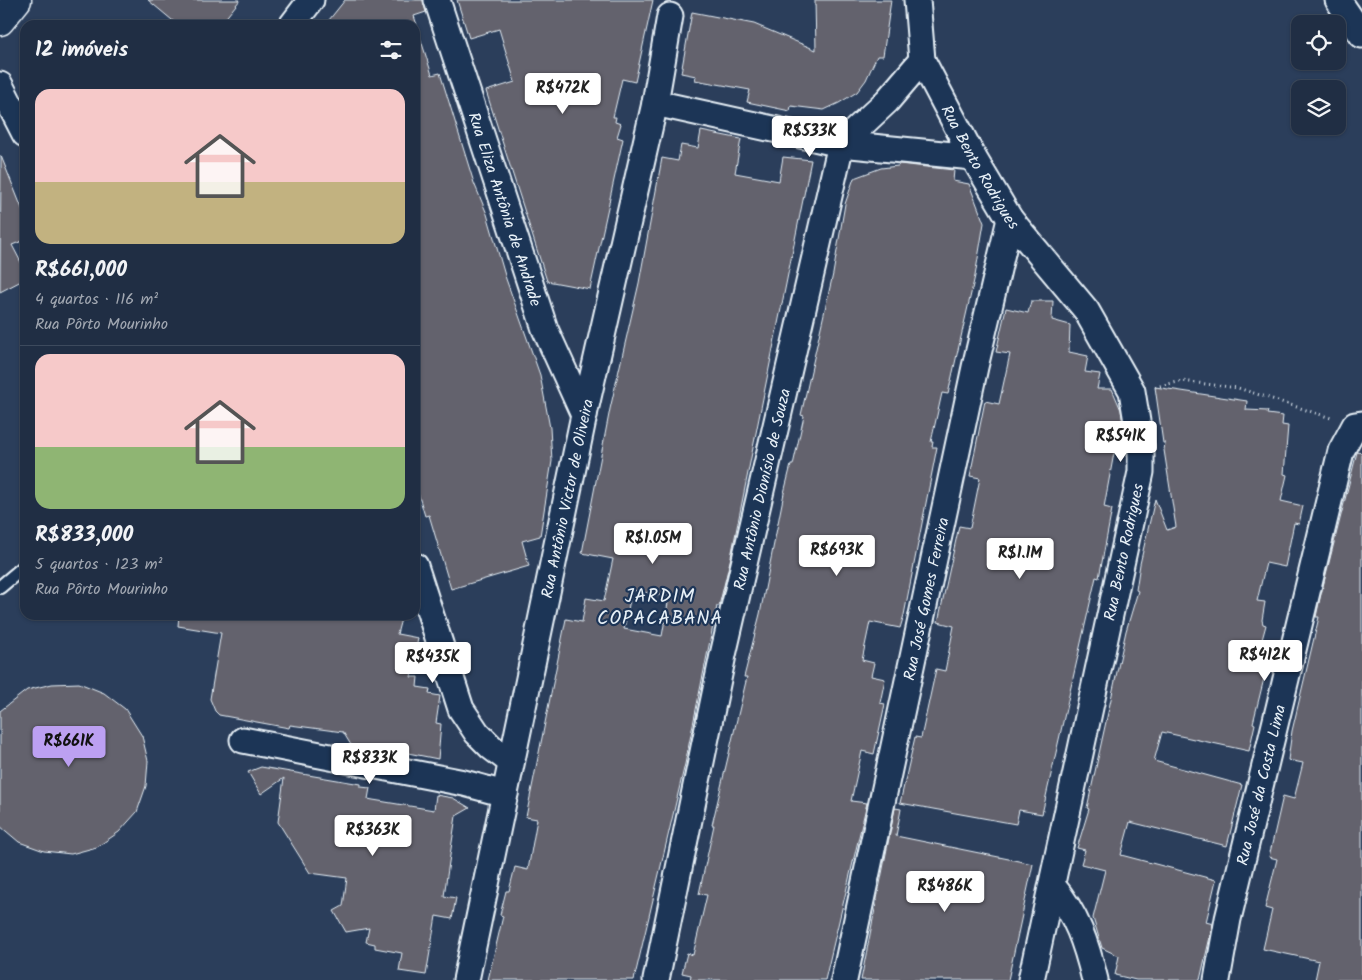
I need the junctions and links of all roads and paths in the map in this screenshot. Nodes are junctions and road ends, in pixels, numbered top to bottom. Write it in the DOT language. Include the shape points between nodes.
graph roads {
  1 [pos="17,0"];
  2 [pos="311,0"];
  3 [pos="437,0"];
  4 [pos="917,0"];
  5 [pos="1338,0"];
  6 [pos="670,16"];
  7 [pos="296,20"];
  8 [pos="0,21"];
  9 [pos="1362,35"];
  10 [pos="922,60"];
  11 [pos="0,85"];
  12 [pos="655,104"];
  13 [pos="20,124"];
  14 [pos="841,144"];
  15 [pos="973,157"];
  16 [pos="1010,218"];
  17 [pos="1132,391"];
  18 [pos="584,415"];
  19 [pos="1358,425"];
  20 [pos="20,570"];
  21 [pos="420,581"];
  22 [pos="0,587"];
  23 [pos="243,740"];
  24 [pos="511,762"];
  25 [pos="504,794"];
  26 [pos="1052,885"];
  27 [pos="466,980"];
  28 [pos="656,980"];
  29 [pos="844,980"];
  30 [pos="1031,980"];
  31 [pos="1095,980"];
  32 [pos="1217,980"];
  1 -- 8 [label="main road"];
  2 -- 7 [label="street"];
  3 -- 18 [label="street, Rua Eliza Antônia de Andrade" via="545,329"];
  4 -- 10 [label="street, Rua Bento Rodrigues"];
  5 -- 9 [label="street"];
  6 -- 12 [label="street, Rua Antônio Victor de Oliveira"];
  10 -- 14 [label="street" via="888,101"];
  10 -- 15 [label="street, Rua Bento Rodrigues"];
  11 -- 13 [label="street"];
  12 -- 14 [label="street"];
  12 -- 18 [label="street, Rua Antônio Victor de Oliveira"];
  14 -- 15 [label="street"];
  14 -- 28 [label="street, Rua Antônio Dionísio de Souza" via="723,655"];
  15 -- 16 [label="street, Rua Bento Rodrigues"];
  16 -- 17 [label="street, Rua Bento Rodrigues" via="1086,310"];
  16 -- 29 [label="street, Rua José Gomes Ferreira"];
  17 -- 19 [label="path" via="1182,382 1238,388"];
  17 -- 26 [label="street, Rua Bento Rodrigues" via="1141,446 1140,472"];
  18 -- 24 [label="street, Rua Antônio Victor de Oliveira"];
  19 -- 32 [label="street, Rua José da Costa Lima" via="1341,451 1228,919"];
  20 -- 22 [label="lane"];
  21 -- 24 [label="street" via="462,709 477,733"];
  23 -- 25 [label="street" via="464,783"];
  24 -- 25 [label="street, Rua Antônio Victor de Oliveira"];
  25 -- 27 [label="street, Rua Antônio Victor de Oliveira"];
  26 -- 30 [label="street, Rua Bento Rodrigues"];
  26 -- 31 [label="street" via="1077,920"];
}
